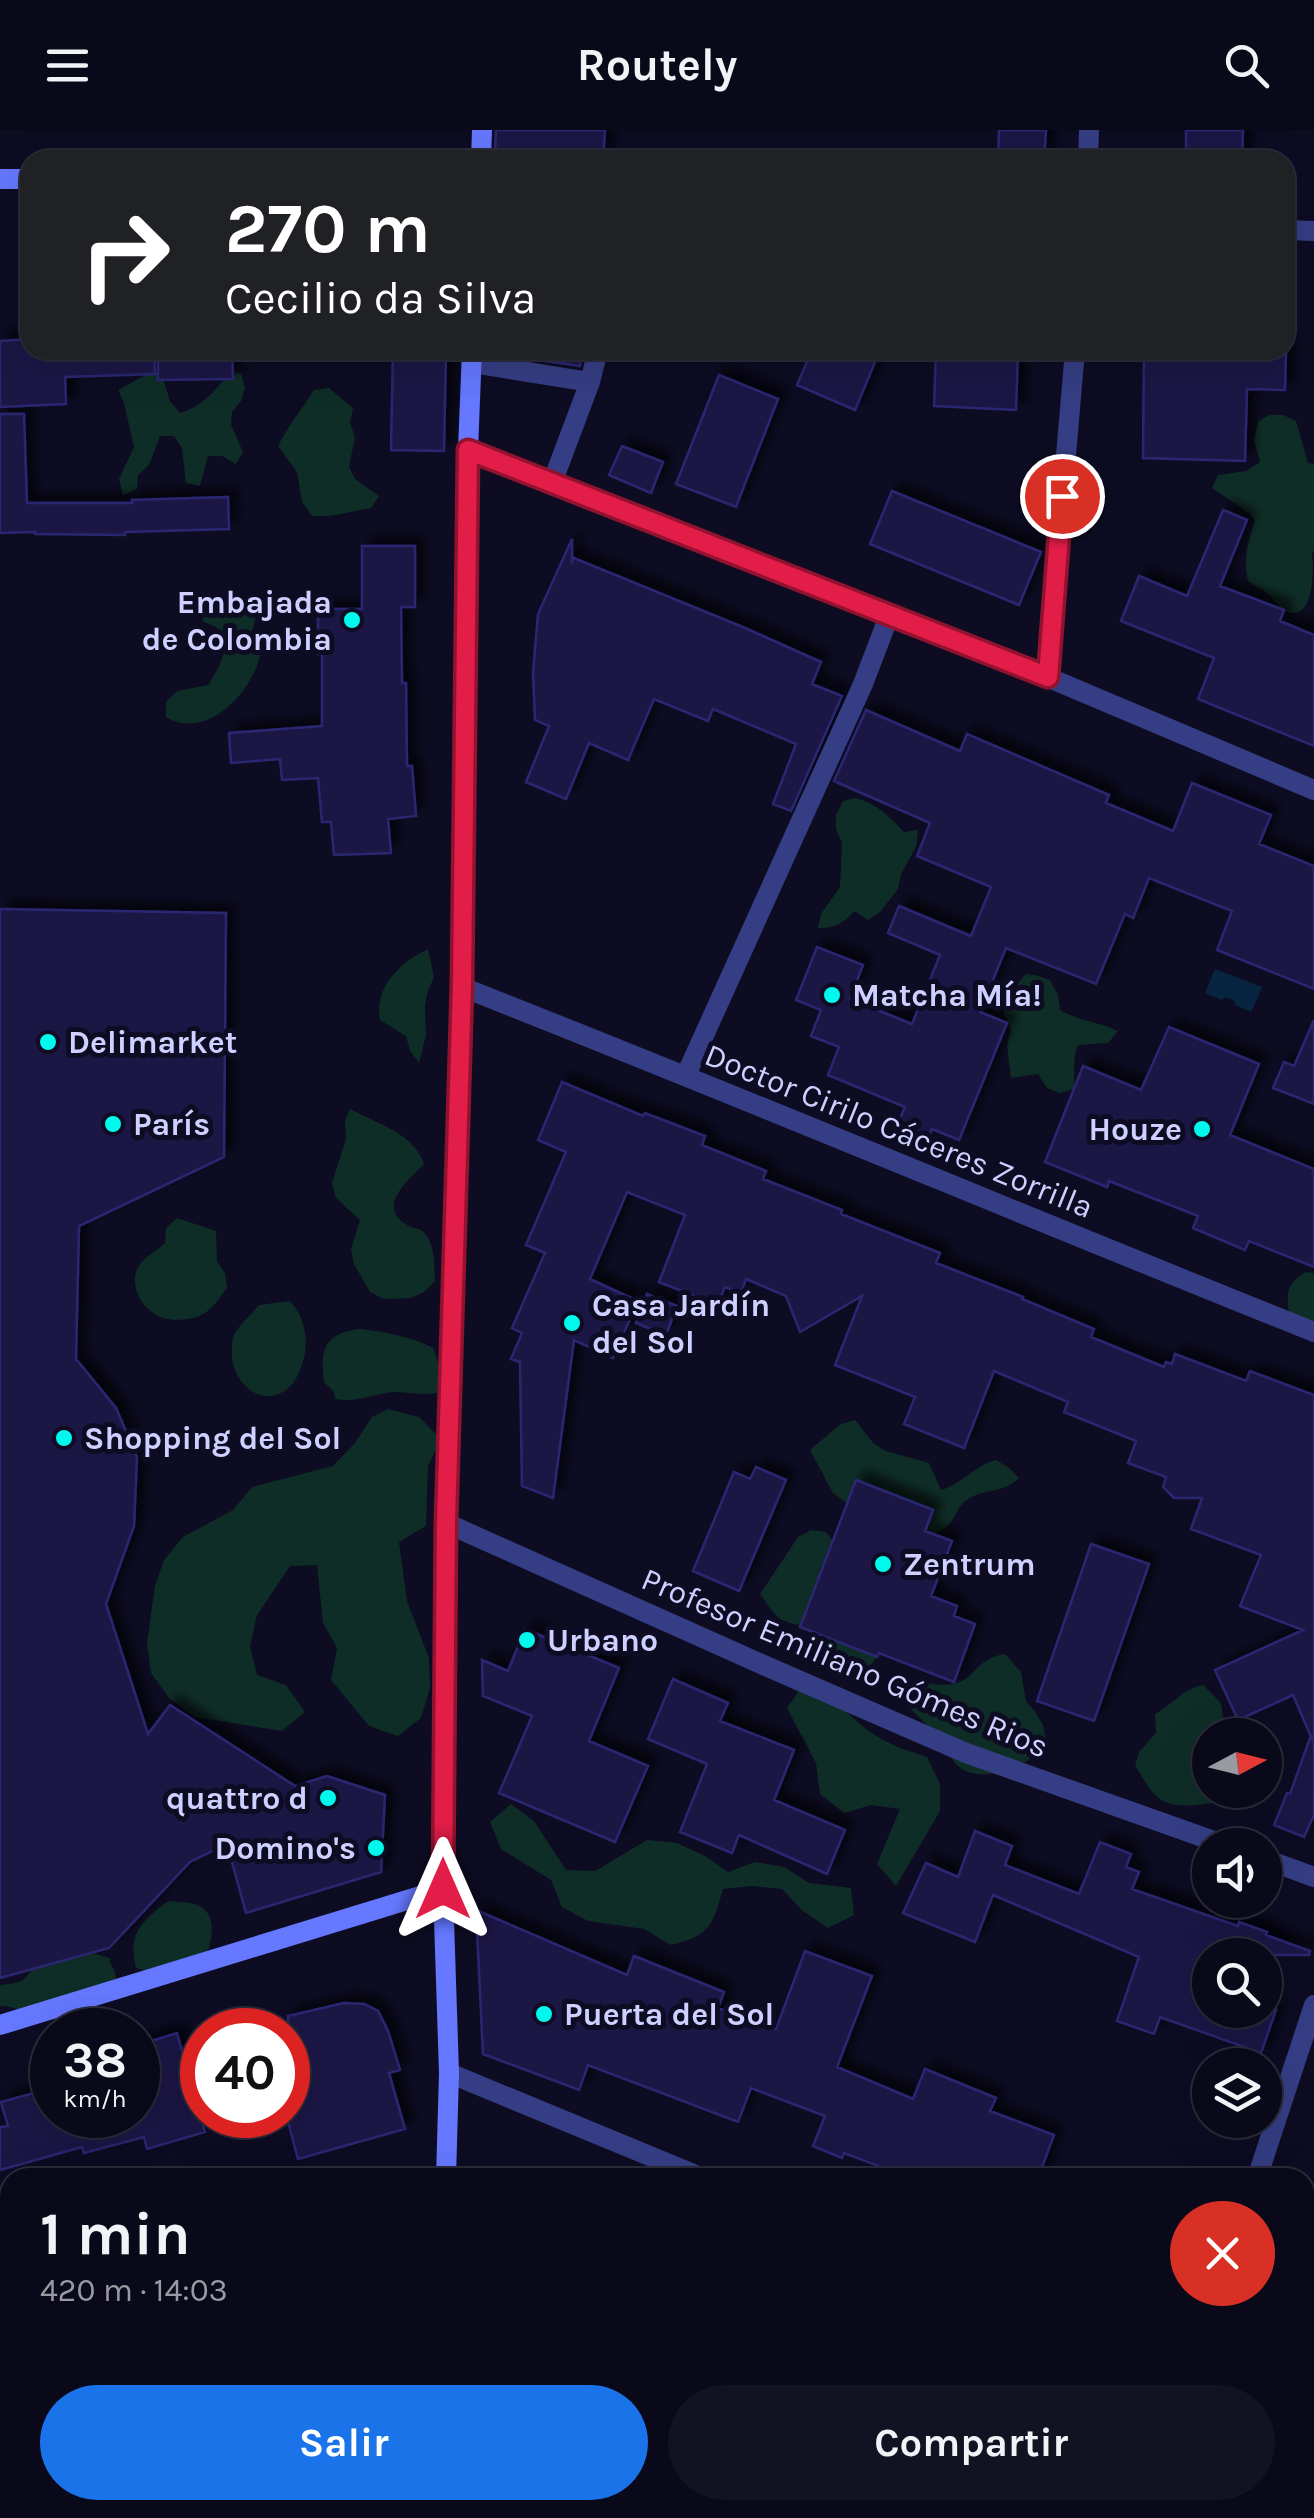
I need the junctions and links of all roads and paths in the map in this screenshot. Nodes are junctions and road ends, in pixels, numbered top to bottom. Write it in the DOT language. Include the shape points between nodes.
graph roads {
  1 [pos="472,360"];
  2 [pos="486,360"];
  3 [pos="596,360"];
  4 [pos="1074,360"];
  5 [pos="590,382"];
  6 [pos="468,450"];
  7 [pos="552,484"];
  8 [pos="890,616"];
  9 [pos="1048,677"];
  10 [pos="1314,790"];
  11 [pos="462,986"];
  12 [pos="686,1076"];
  13 [pos="1314,1332"];
  14 [pos="446,1522"];
  15 [pos="1192,1833"];
  16 [pos="1282,1865"];
  17 [pos="1314,1876"];
  18 [pos="443,1889"];
  19 [pos="1314,2005"];
  20 [pos="0,2025"];
  21 [pos="450,2073"];
  22 [pos="446,2168"];
  23 [pos="679,2168"];
  24 [pos="1260,2168"];
  1 -- 6 [label="street"];
  2 -- 5 [label="street"];
  3 -- 5 [label="street"];
  4 -- 9 [label="street"];
  5 -- 7 [label="street"];
  6 -- 7 [label="street"];
  6 -- 11 [label="street"];
  7 -- 8 [label="street"];
  8 -- 9 [label="street"];
  8 -- 12 [label="street"];
  9 -- 10 [label="street"];
  11 -- 12 [label="street, Doctor Cirilo Cáceres Zorrilla"];
  11 -- 14 [label="street"];
  12 -- 13 [label="street, Doctor Cirilo Cáceres Zorrilla"];
  14 -- 15 [label="street, Profesor Emiliano Gómes Rios" via="966,1753"];
  14 -- 18 [label="street"];
  16 -- 17 [label="street"];
  18 -- 20 [label="street"];
  18 -- 21 [label="street"];
  19 -- 24 [label="street"];
  21 -- 22 [label="street"];
  21 -- 23 [label="street"];
}
